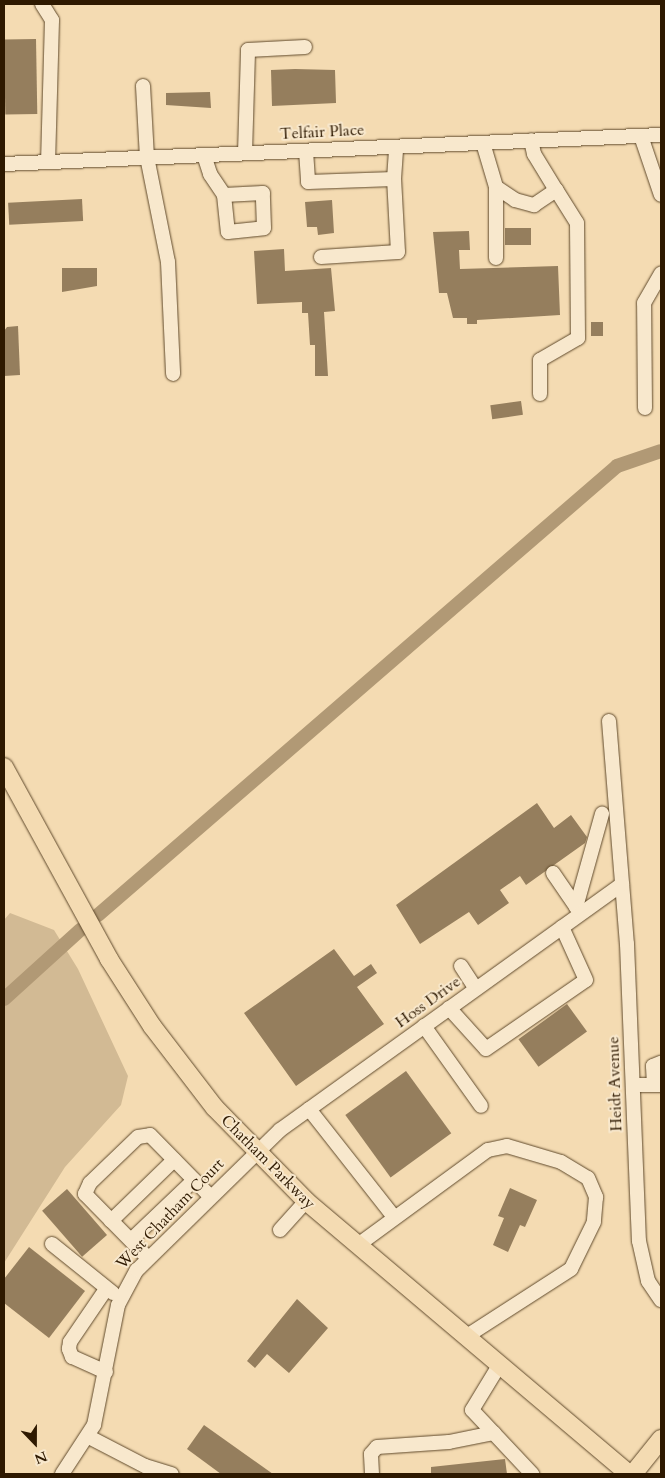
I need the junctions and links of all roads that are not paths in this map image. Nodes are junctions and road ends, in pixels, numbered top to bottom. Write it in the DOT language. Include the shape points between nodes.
graph roads {
  1 [pos="42,4"];
  2 [pos="305,47"];
  3 [pos="143,86"];
  4 [pos="661,135"];
  5 [pos="641,136"];
  6 [pos="531,140"];
  7 [pos="483,143"];
  8 [pos="396,146"];
  9 [pos="306,150"];
  10 [pos="245,153"];
  11 [pos="204,155"];
  12 [pos="147,157"];
  13 [pos="48,162"];
  14 [pos="4,164"];
  15 [pos="394,179"];
  16 [pos="496,187"];
  17 [pos="556,190"];
  18 [pos="224,195"];
  19 [pos="661,196"];
  20 [pos="321,257"];
  21 [pos="496,258"];
  22 [pos="661,274"];
  23 [pos="173,374"];
  24 [pos="540,394"];
  25 [pos="645,408"];
  26 [pos="609,721"];
  27 [pos="4,767"];
  28 [pos="602,814"];
  29 [pos="553,874"];
  30 [pos="622,884"];
  31 [pos="578,910"];
  32 [pos="562,927"];
  33 [pos="461,966"];
  34 [pos="476,989"];
  35 [pos="449,1008"];
  36 [pos="424,1026"];
  37 [pos="660,1063"];
  38 [pos="633,1085"];
  39 [pos="658,1085"];
  40 [pos="482,1106"];
  41 [pos="309,1109"];
  42 [pos="255,1150"];
  43 [pos="174,1160"];
  44 [pos="194,1180"];
  45 [pos="210,1196"];
  46 [pos="306,1202"];
  47 [pos="394,1218"];
  48 [pos="111,1221"];
  49 [pos="280,1230"];
  50 [pos="130,1240"];
  51 [pos="52,1244"];
  52 [pos="358,1245"];
  53 [pos="148,1258"];
  54 [pos="106,1289"];
  55 [pos="121,1297"];
  56 [pos="661,1300"];
  57 [pos="467,1336"];
  58 [pos="500,1364"];
  59 [pos="106,1372"];
  60 [pos="494,1433"];
  61 [pos="89,1436"];
  62 [pos="661,1439"];
  63 [pos="62,1474"];
  64 [pos="172,1474"];
  65 [pos="372,1474"];
  66 [pos="532,1474"];
  67 [pos="631,1474"];
  1 -- 13 [label="street" via="52,20"];
  2 -- 10 [label="street" via="248,50"];
  3 -- 12 [label="street"];
  4 -- 5 [label="street, Telfair Place"];
  5 -- 6 [label="street, Telfair Place"];
  5 -- 19 [label="street"];
  6 -- 7 [label="street, Telfair Place"];
  6 -- 17 [label="street" via="534,154"];
  7 -- 8 [label="street, Telfair Place"];
  7 -- 16 [label="street"];
  8 -- 9 [label="street, Telfair Place"];
  8 -- 15 [label="street"];
  9 -- 10 [label="street, Telfair Place"];
  9 -- 15 [label="street" via="308,182"];
  10 -- 11 [label="street, Telfair Place"];
  11 -- 12 [label="street, Telfair Place"];
  11 -- 18 [label="street" via="210,174"];
  12 -- 13 [label="street, Telfair Place"];
  12 -- 23 [label="street" via="168,262"];
  13 -- 14 [label="street, Telfair Place"];
  15 -- 20 [label="street" via="398,252"];
  16 -- 17 [label="street" via="516,200 534,205"];
  16 -- 21 [label="street"];
  17 -- 24 [label="street" via="577,223 578,338 540,360"];
  22 -- 25 [label="street" via="644,303"];
  26 -- 30 [label="street, Heidt Avenue"];
  27 -- 42 [label="main road, Chatham Parkway" via="109,958 152,1026 208,1099"];
  28 -- 31 [label="street"];
  29 -- 31 [label="street"];
  30 -- 31 [label="street, Hoss Drive"];
  30 -- 38 [label="street, Heidt Avenue"];
  31 -- 32 [label="street, Hoss Drive"];
  32 -- 34 [label="street, Hoss Drive"];
  32 -- 35 [label="street" via="586,980 486,1048"];
  33 -- 34 [label="street"];
  34 -- 35 [label="street, Hoss Drive"];
  35 -- 36 [label="street, Hoss Drive"];
  36 -- 40 [label="street"];
  36 -- 41 [label="street, Hoss Drive"];
  37 -- 39 [label="street" via="653,1066"];
  38 -- 39 [label="street"];
  38 -- 56 [label="street, Heidt Avenue" via="641,1255 648,1281"];
  41 -- 42 [label="street, Hoss Drive"];
  41 -- 47 [label="street"];
  42 -- 45 [label="street, West Chatham Court"];
  42 -- 46 [label="main road, Chatham Parkway"];
  43 -- 44 [label="street"];
  43 -- 48 [label="street"];
  43 -- 48 [label="street" via="150,1135 138,1137 90,1184 85,1194"];
  44 -- 45 [label="street"];
  44 -- 50 [label="street"];
  45 -- 53 [label="street, West Chatham Court"];
  46 -- 49 [label="street"];
  46 -- 52 [label="main road, Chatham Parkway"];
  47 -- 52 [label="street"];
  47 -- 57 [label="street" via="488,1150 507,1146 561,1162 588,1178 596,1197 594,1222 571,1269"];
  48 -- 50 [label="street"];
  50 -- 53 [label="street"];
  51 -- 54 [label="street"];
  52 -- 57 [label="main road, Chatham Parkway"];
  53 -- 55 [label="street, West Chatham Court" via="128,1281"];
  54 -- 55 [label="street"];
  54 -- 59 [label="street" via="70,1342 69,1349 72,1357"];
  55 -- 59 [label="street, West Chatham Court"];
  57 -- 58 [label="main road, Chatham Parkway"];
  58 -- 60 [label="street" via="472,1410"];
  58 -- 67 [label="main road, Chatham Parkway"];
  59 -- 61 [label="street, West Chatham Court" via="98,1413"];
  60 -- 65 [label="street" via="449,1442 377,1447 371,1454"];
  60 -- 66 [label="street"];
  61 -- 63 [label="street, West Chatham Court"];
  61 -- 64 [label="street" via="145,1466"];
  62 -- 67 [label="main road"];
}
